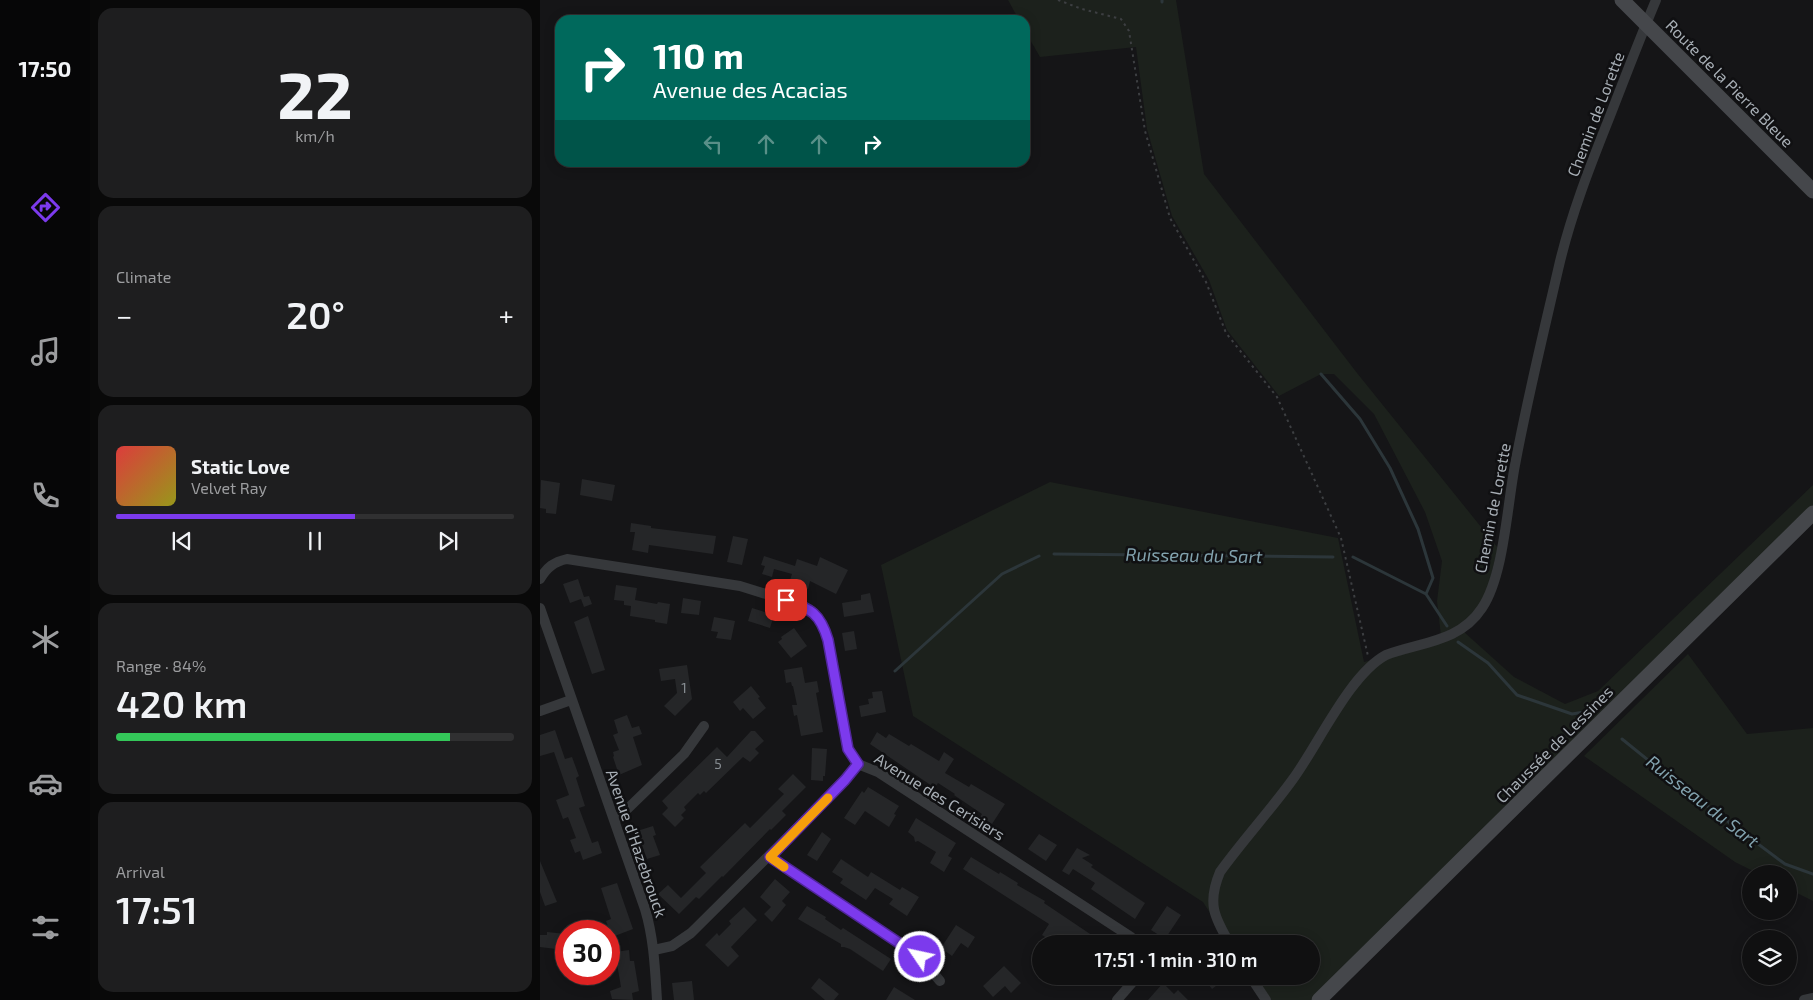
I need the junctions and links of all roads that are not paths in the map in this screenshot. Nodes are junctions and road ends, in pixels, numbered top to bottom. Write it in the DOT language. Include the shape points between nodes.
graph roads {
  1 [pos="1622,0"];
  2 [pos="1656,0"];
  3 [pos="1646,24"];
  4 [pos="1813,191"];
  5 [pos="1813,514"];
  6 [pos="540,579"];
  7 [pos="540,608"];
  8 [pos="571,700"];
  9 [pos="540,711"];
  10 [pos="704,726"];
  11 [pos="858,764"];
  12 [pos="615,821"];
  13 [pos="770,857"];
  14 [pos="1126,935"];
  15 [pos="1225,935"];
  16 [pos="654,950"];
  17 [pos="940,980"];
  18 [pos="1130,985"];
  19 [pos="1256,985"];
  20 [pos="1813,998"];
  21 [pos="657,1000"];
  22 [pos="1117,1000"];
  23 [pos="1266,1000"];
  24 [pos="1319,1000"];
  25 [pos="1804,1000"];
  1 -- 3 [label="main road, Route de la Pierre Bleue"];
  2 -- 3 [label="street, Chemin de Lorette"];
  3 -- 4 [label="main road, Route de la Pierre Bleue"];
  3 -- 15 [label="street, Chemin de Lorette" via="1570,225 1529,394 1499,560 1489,594 1472,620 1454,634 1401,649 1377,660 1359,677 1281,796 1220,872 1214,884 1212,905"];
  5 -- 24 [label="main road, Chaussée de Lessines"];
  6 -- 11 [label="street, Avenue des Cerisiers" via="546,569 567,560 740,586 812,611 824,626 848,749"];
  7 -- 8 [label="street"];
  8 -- 9 [label="street"];
  8 -- 12 [label="street, Avenue d'Hazebrouck"];
  10 -- 12 [label="street" via="684,754"];
  11 -- 13 [label="street"];
  11 -- 14 [label="street, Avenue des Cerisiers" via="878,772"];
  12 -- 16 [label="street, Avenue d'Hazebrouck" via="645,908"];
  13 -- 16 [label="street" via="692,933 672,946"];
  13 -- 17 [label="street" via="920,957"];
  16 -- 21 [label="street, Avenue d'Hazebrouck"];
  18 -- 22 [label="street"];
  19 -- 23 [label="street"];
  20 -- 25 [label="street"];
}
